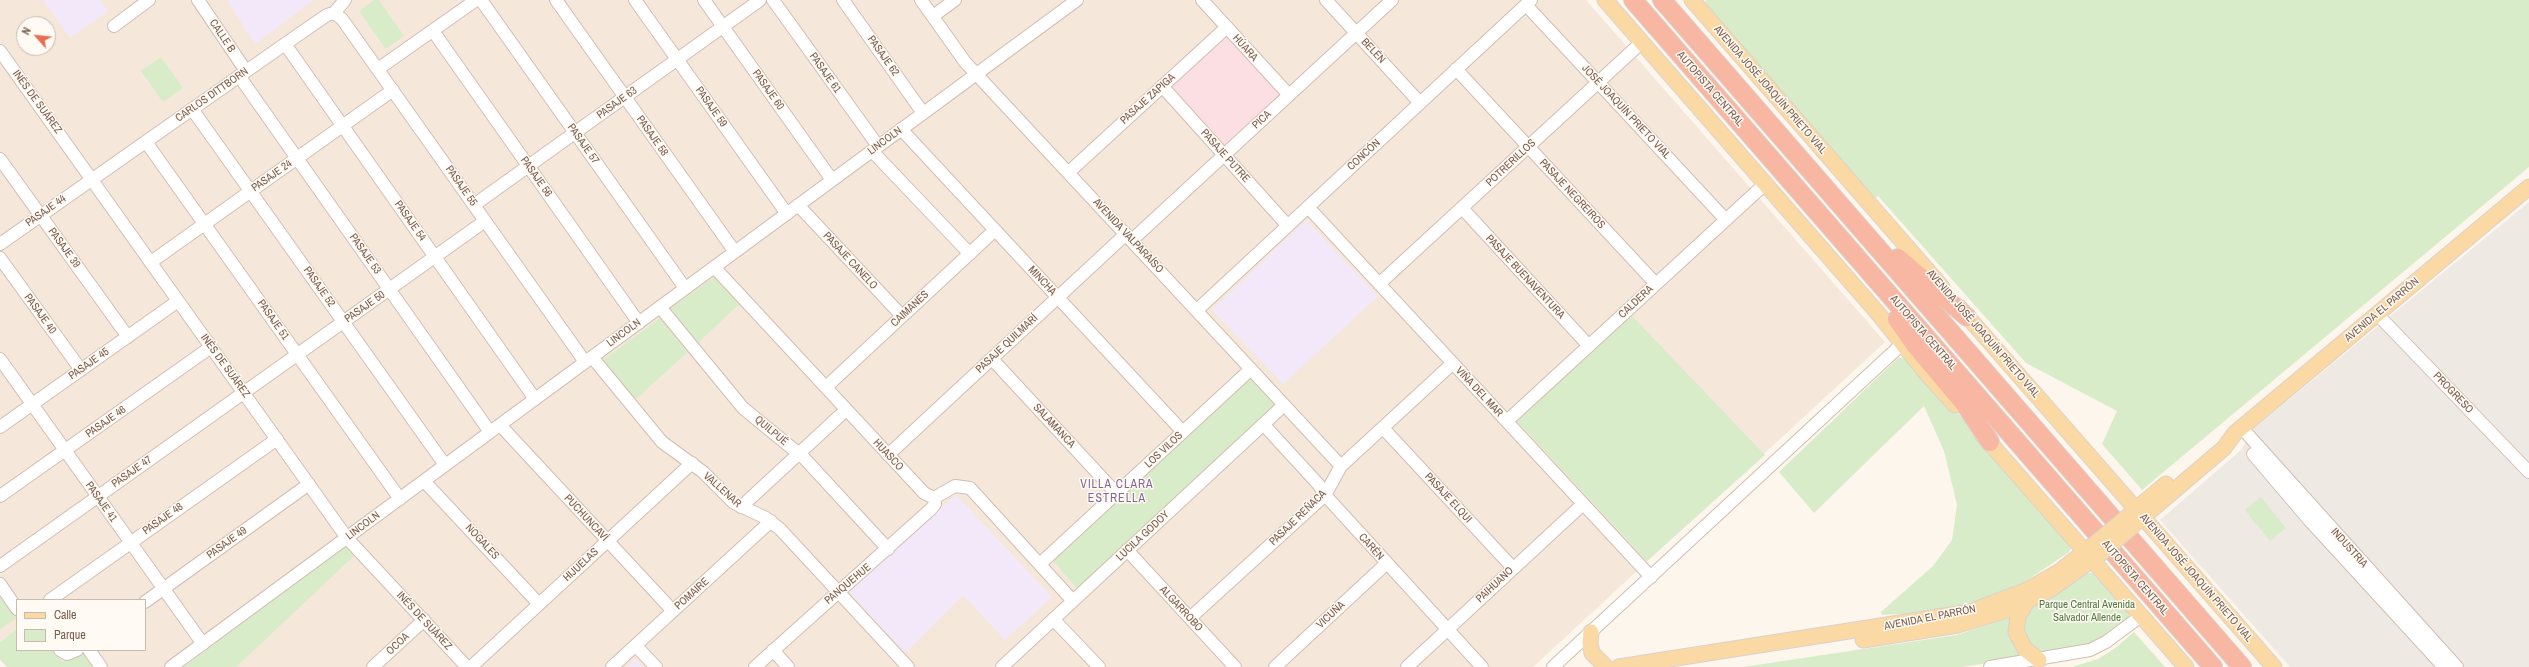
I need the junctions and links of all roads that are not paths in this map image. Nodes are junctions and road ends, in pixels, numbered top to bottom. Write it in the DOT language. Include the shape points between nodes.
graph roads {
  1 [pos="149,0"];
  2 [pos="198,0"];
  3 [pos="345,0"];
  4 [pos="476,0"];
  5 [pos="481,0"];
  6 [pos="556,0"];
  7 [pos="635,0"];
  8 [pos="704,0"];
  9 [pos="760,0"];
  10 [pos="773,0"];
  11 [pos="843,0"];
  12 [pos="921,0"];
  13 [pos="955,0"];
  14 [pos="1076,0"];
  15 [pos="1202,0"];
  16 [pos="1326,0"];
  17 [pos="1392,0"];
  18 [pos="1605,0"];
  19 [pos="1633,0"];
  20 [pos="1662,0"];
  21 [pos="1692,0"];
  22 [pos="1528,2"];
  23 [pos="334,13"];
  24 [pos="933,16"];
  25 [pos="114,26"];
  26 [pos="723,27"];
  27 [pos="1227,27"];
  28 [pos="432,31"];
  29 [pos="1356,33"];
  30 [pos="1642,42"];
  31 [pos="285,44"];
  32 [pos="0,51"];
  33 [pos="677,59"];
  34 [pos="378,69"];
  35 [pos="1456,69"];
  36 [pos="977,73"];
  37 [pos="242,74"];
  38 [pos="1598,82"];
  39 [pos="1162,86"];
  40 [pos="393,90"];
  41 [pos="1289,96"];
  42 [pos="625,97"];
  43 [pos="1420,103"];
  44 [pos="192,109"];
  45 [pos="923,113"];
  46 [pos="342,126"];
  47 [pos="901,129"];
  48 [pos="575,132"];
  49 [pos="146,142"];
  50 [pos="1528,147"];
  51 [pos="875,148"];
  52 [pos="1224,155"];
  53 [pos="297,158"];
  54 [pos="0,159"];
  55 [pos="528,166"];
  56 [pos="1069,172"];
  57 [pos="91,179"];
  58 [pos="832,180"];
  59 [pos="1766,183"];
  60 [pos="2529,187"];
  61 [pos="250,191"];
  62 [pos="474,205"];
  63 [pos="798,205"];
  64 [pos="1308,207"];
  65 [pos="1462,208"];
  66 [pos="786,214"];
  67 [pos="40,215"];
  68 [pos="1726,220"];
  69 [pos="1853,220"];
  70 [pos="485,221"];
  71 [pos="204,224"];
  72 [pos="1288,226"];
  73 [pos="995,230"];
  74 [pos="1129,237"];
  75 [pos="0,244"];
  76 [pos="735,252"];
  77 [pos="970,254"];
  78 [pos="435,257"];
  79 [pos="0,258"];
  80 [pos="150,262"];
  81 [pos="714,267"];
  82 [pos="1865,267"];
  83 [pos="1379,284"];
  84 [pos="1656,284"];
  85 [pos="685,288"];
  86 [pos="390,289"];
  87 [pos="1058,298"];
  88 [pos="178,301"];
  89 [pos="660,307"];
  90 [pos="1196,310"];
  91 [pos="2377,314"];
  92 [pos="902,316"];
  93 [pos="1967,317"];
  94 [pos="343,322"];
  95 [pos="639,323"];
  96 [pos="128,337"];
  97 [pos="1902,344"];
  98 [pos="1589,346"];
  99 [pos="211,347"];
  100 [pos="297,355"];
  101 [pos="992,358"];
  102 [pos="589,359"];
  103 [pos="0,360"];
  104 [pos="1453,363"];
  105 [pos="1252,369"];
  106 [pos="80,370"];
  107 [pos="826,387"];
  108 [pos="244,393"];
  109 [pos="535,399"];
  110 [pos="32,405"];
  111 [pos="1284,405"];
  112 [pos="846,410"];
  113 [pos="1507,421"];
  114 [pos="1263,424"];
  115 [pos="0,427"];
  116 [pos="495,428"];
  117 [pos="1383,428"];
  118 [pos="2238,430"];
  119 [pos="1183,432"];
  120 [pos="277,439"];
  121 [pos="1990,442"];
  122 [pos="65,450"];
  123 [pos="799,454"];
  124 [pos="888,455"];
  125 [pos="692,463"];
  126 [pos="445,465"];
  127 [pos="1341,466"];
  128 [pos="2529,472"];
  129 [pos="424,481"];
  130 [pos="309,484"];
  131 [pos="1117,494"];
  132 [pos="1325,495"];
  133 [pos="0,496"];
  134 [pos="98,496"];
  135 [pos="934,498"];
  136 [pos="400,499"];
  137 [pos="1583,504"];
  138 [pos="741,508"];
  139 [pos="2135,517"];
  140 [pos="771,521"];
  141 [pos="347,538"];
  142 [pos="608,541"];
  143 [pos="131,543"];
  144 [pos="888,550"];
  145 [pos="1128,550"];
  146 [pos="2093,553"];
  147 [pos="1040,564"];
  148 [pos="1387,564"];
  149 [pos="0,566"];
  150 [pos="1513,568"];
  151 [pos="1651,577"];
  152 [pos="0,584"];
  153 [pos="163,589"];
  154 [pos="840,593"];
  155 [pos="51,599"];
  156 [pos="146,601"];
  157 [pos="1073,601"];
  158 [pos="2026,603"];
  159 [pos="539,604"];
  160 [pos="16,608"];
  161 [pos="673,611"];
  162 [pos="2141,616"];
  163 [pos="1190,618"];
  164 [pos="1053,619"];
  165 [pos="424,620"];
  166 [pos="1447,629"];
  167 [pos="1591,632"];
  168 [pos="203,644"];
  169 [pos="636,646"];
  170 [pos="773,650"];
  171 [pos="90,651"];
  172 [pos="2040,660"];
  173 [pos="1003,666"];
  174 [pos="101,667"];
  175 [pos="171,667"];
  176 [pos="373,667"];
  177 [pos="467,667"];
  178 [pos="471,667"];
  179 [pos="612,667"];
  180 [pos="656,667"];
  181 [pos="755,667"];
  182 [pos="788,667"];
  183 [pos="908,667"];
  184 [pos="1099,667"];
  185 [pos="1235,667"];
  186 [pos="1275,667"];
  187 [pos="1407,667"];
  188 [pos="1482,667"];
  189 [pos="1553,667"];
  190 [pos="1606,667"];
  191 [pos="1618,667"];
  192 [pos="1686,667"];
  193 [pos="1990,667"];
  194 [pos="2186,667"];
  195 [pos="2213,667"];
  196 [pos="2242,667"];
  197 [pos="2274,667"];
  198 [pos="2444,667"];
  199 [pos="2457,667"];
  1 -- 25 [label="street"];
  2 -- 37 [label="street, CALLE B"];
  3 -- 23 [label="street"];
  4 -- 28 [label="street"];
  5 -- 48 [label="street, PASAJE 57"];
  6 -- 42 [label="street, PASAJE 58"];
  7 -- 33 [label="street, PASAJE 59"];
  8 -- 26 [label="street, PASAJE 60"];
  9 -- 26 [label="street, PASAJE 63"];
  10 -- 51 [label="street, PASAJE 61"];
  11 -- 45 [label="street, PASAJE 62"];
  12 -- 24 [label="street, AVENIDA VALPARAÍSO"];
  13 -- 24 [label="street"];
  14 -- 36 [label="street, LINCOLN"];
  15 -- 27 [label="street, HÚARA"];
  16 -- 29 [label="street, BELÉN"];
  17 -- 29 [label="street, PICA"];
  18 -- 30 [label="main road"];
  19 -- 82 [label="highway, AUTOPISTA CENTRAL"];
  20 -- 69 [label="highway, AUTOPISTA CENTRAL"];
  21 -- 93 [label="main road, AVENIDA JOSÉ JOAQUÍN PRIETO VIAL"];
  22 -- 35 [label="street, CONCÓN"];
  22 -- 38 [label="street, JOSÉ JOAQUÍN PRIETO VIAL"];
  23 -- 31 [label="street, CARLOS DITTBORN" via="327,15"];
  23 -- 34 [label="street, PASAJE 55" via="342,19"];
  24 -- 36 [label="street, AVENIDA VALPARAÍSO" via="965,62"];
  26 -- 33 [label="street, PASAJE 63"];
  26 -- 58 [label="street, PASAJE 60"];
  27 -- 39 [label="street, PASAJE ZAPIGA"];
  27 -- 41 [label="street, HÚARA"];
  28 -- 34 [label="street"];
  28 -- 55 [label="street, PASAJE 56"];
  29 -- 41 [label="street, PICA"];
  29 -- 43 [label="street, BELÉN"];
  30 -- 38 [label="street, POTRERILLOS"];
  30 -- 59 [label="main road"];
  31 -- 37 [label="street, CARLOS DITTBORN"];
  31 -- 46 [label="street, PASAJE 54"];
  32 -- 57 [label="street, INÉS DE SUÁREZ"];
  33 -- 42 [label="street, PASAJE 63"];
  33 -- 66 [label="street, PASAJE 59"];
  34 -- 40 [label="street, PASAJE 55"];
  35 -- 43 [label="street, CONCÓN"];
  35 -- 50 [label="street, PASAJE NEGREIROS"];
  36 -- 45 [label="street, LINCOLN"];
  36 -- 56 [label="street, AVENIDA VALPARAÍSO"];
  37 -- 44 [label="street, CARLOS DITTBORN"];
  37 -- 53 [label="street, PASAJE 53"];
  38 -- 50 [label="street, POTRERILLOS"];
  38 -- 68 [label="street, JOSÉ JOAQUÍN PRIETO VIAL"];
  39 -- 52 [label="street, PASAJE PUTRE"];
  39 -- 56 [label="street, PASAJE ZAPIGA"];
  40 -- 46 [label="street, PASAJE 24"];
  40 -- 62 [label="street, PASAJE 55"];
  41 -- 52 [label="street, PICA"];
  42 -- 48 [label="street, PASAJE 63"];
  42 -- 76 [label="street, PASAJE 58"];
  43 -- 64 [label="street, CONCÓN"];
  44 -- 49 [label="street, CARLOS DITTBORN"];
  44 -- 61 [label="street, PASAJE 52"];
  45 -- 47 [label="street, LINCOLN"];
  46 -- 53 [label="street, PASAJE 24"];
  46 -- 78 [label="street, PASAJE 54"];
  47 -- 51 [label="street, LINCOLN"];
  47 -- 73 [label="street, MINCHA"];
  48 -- 55 [label="street, PASAJE 63"];
  48 -- 85 [label="street, PASAJE 57"];
  49 -- 57 [label="street, CARLOS DITTBORN"];
  49 -- 71 [label="street, PASAJE 51"];
  50 -- 65 [label="street, POTRERILLOS"];
  50 -- 84 [label="street, PASAJE NEGREIROS"];
  51 -- 58 [label="street, LINCOLN"];
  51 -- 77 [label="street, PASAJE 61"];
  52 -- 72 [label="street, PASAJE PUTRE"];
  52 -- 74 [label="street, PICA"];
  53 -- 61 [label="street, PASAJE 24"];
  53 -- 86 [label="street, PASAJE 53"];
  54 -- 67 [label="street, PASAJE 39"];
  55 -- 62 [label="street, PASAJE 63"];
  55 -- 95 [label="street, PASAJE 56"];
  56 -- 74 [label="street, AVENIDA VALPARAÍSO"];
  57 -- 67 [label="street, PASAJE 44"];
  57 -- 80 [label="street, INÉS DE SUÁREZ"];
  58 -- 63 [label="street, LINCOLN"];
  59 -- 68 [label="street, CALDERA"];
  59 -- 97 [label="main road"];
  60 -- 91 [label="main road, AVENIDA EL PARRÓN"];
  61 -- 71 [label="street, PASAJE 24"];
  61 -- 94 [label="street, PASAJE 52"];
  62 -- 70 [label="street, PASAJE 55"];
  63 -- 66 [label="street, LINCOLN"];
  63 -- 92 [label="street, PASAJE CANELO"];
  64 -- 72 [label="street, CONCÓN"];
  64 -- 83 [label="street, VIÑA DEL MAR"];
  65 -- 83 [label="street, POTRERILLOS"];
  65 -- 98 [label="street, PASAJE BUENAVENTURA"];
  66 -- 76 [label="street, LINCOLN"];
  67 -- 75 [label="street, PASAJE 44"];
  67 -- 96 [label="street, PASAJE 39"];
  68 -- 84 [label="street, CALDERA"];
  69 -- 93 [label="highway"];
  69 -- 196 [label="highway, AUTOPISTA CENTRAL"];
  70 -- 78 [label="street, PASAJE 50"];
  70 -- 102 [label="street, PASAJE 55"];
  71 -- 80 [label="street, PASAJE 24"];
  71 -- 100 [label="street, PASAJE 51"];
  72 -- 90 [label="street, CONCÓN"];
  73 -- 77 [label="street, CAIMANES"];
  73 -- 87 [label="street, MINCHA"];
  74 -- 87 [label="street, PASAJE QUILMARÍ"];
  74 -- 90 [label="street, AVENIDA VALPARAÍSO"];
  76 -- 81 [label="street, LINCOLN"];
  77 -- 92 [label="street, CAIMANES"];
  78 -- 86 [label="street, PASAJE 50"];
  78 -- 109 [label="street, PASAJE 54"];
  79 -- 106 [label="street, PASAJE 40"];
  80 -- 88 [label="street, INÉS DE SUÁREZ"];
  81 -- 85 [label="street, LINCOLN"];
  81 -- 107 [label="street, HUASCO"];
  82 -- 121 [label="highway" via="1910,338 1964,403"];
  82 -- 195 [label="highway, AUTOPISTA CENTRAL"];
  83 -- 104 [label="street, VIÑA DEL MAR"];
  84 -- 98 [label="street, CALDERA"];
  85 -- 89 [label="street, LINCOLN"];
  86 -- 94 [label="street, PASAJE 50"];
  86 -- 116 [label="street, PASAJE 53"];
  87 -- 101 [label="street, PASAJE QUILMARÍ"];
  87 -- 119 [label="street, MINCHA"];
  88 -- 96 [label="street, PASAJE 45"];
  88 -- 99 [label="street, INÉS DE SUÁREZ"];
  89 -- 95 [label="street, LINCOLN"];
  89 -- 123 [label="street, QUILPUÉ" via="743,408"];
  90 -- 105 [label="street, AVENIDA VALPARAÍSO"];
  91 -- 118 [label="main road, AVENIDA EL PARRÓN"];
  91 -- 128 [label="street, PROGRESO"];
  92 -- 107 [label="street, CAIMANES"];
  93 -- 139 [label="main road, AVENIDA JOSÉ JOAQUÍN PRIETO VIAL"];
  94 -- 100 [label="street, PASAJE 50"];
  94 -- 126 [label="street, PASAJE 52"];
  95 -- 102 [label="street, LINCOLN"];
  96 -- 106 [label="street, PASAJE 45"];
  97 -- 121 [label="main road"];
  97 -- 151 [label="street"];
  98 -- 113 [label="street, CALDERA"];
  99 -- 108 [label="street, INÉS DE SUÁREZ"];
  99 -- 122 [label="street, PASAJE 46"];
  100 -- 108 [label="street, PASAJE 50"];
  100 -- 136 [label="street, PASAJE 51"];
  101 -- 124 [label="street, PASAJE QUILMARÍ"];
  101 -- 131 [label="street, SALAMANCA"];
  102 -- 109 [label="street, LINCOLN"];
  102 -- 125 [label="street, VALLENAR" via="656,435"];
  103 -- 110 [label="street, PASAJE 41"];
  104 -- 113 [label="street, VIÑA DEL MAR"];
  104 -- 117 [label="street, PASAJE REÑACA"];
  105 -- 111 [label="street, AVENIDA VALPARAÍSO"];
  105 -- 119 [label="street, LOS VILOS"];
  106 -- 110 [label="street, PASAJE 45"];
  107 -- 112 [label="street, HUASCO"];
  108 -- 120 [label="street, INÉS DE SUÁREZ"];
  108 -- 134 [label="street, PASAJE 47"];
  109 -- 116 [label="street, LINCOLN"];
  110 -- 115 [label="street, PASAJE 45"];
  110 -- 122 [label="street, PASAJE 41"];
  111 -- 114 [label="street, LUCILA GODOY"];
  111 -- 127 [label="street, AVENIDA VALPARAÍSO"];
  112 -- 123 [label="street"];
  112 -- 124 [label="street, HUASCO"];
  113 -- 137 [label="street, VIÑA DEL MAR"];
  114 -- 132 [label="street, CARÉN" via="1319,485"];
  114 -- 145 [label="street, LUCILA GODOY"];
  116 -- 126 [label="street, LINCOLN"];
  116 -- 142 [label="street, PUCHUNCAVÍ"];
  117 -- 127 [label="street, PASAJE REÑACA"];
  117 -- 150 [label="street, PASAJE ELQUI"];
  118 -- 139 [label="main road, AVENIDA EL PARRÓN" via="2224,448"];
  118 -- 198 [label="street, INDUSTRIA" via="2310,521"];
  118 -- 199 [label="street, INDUSTRIA"];
  119 -- 131 [label="street, LOS VILOS"];
  120 -- 130 [label="street, INÉS DE SUÁREZ"];
  120 -- 143 [label="street, PASAJE 48"];
  121 -- 146 [label="main road"];
  122 -- 133 [label="street, PASAJE 46"];
  122 -- 134 [label="street, PASAJE 41"];
  123 -- 138 [label="street"];
  123 -- 144 [label="street, QUILPUÉ"];
  124 -- 135 [label="street, HUASCO" via="924,493"];
  125 -- 138 [label="street, VALLENAR"];
  125 -- 142 [label="street, HIJUELAS"];
  126 -- 129 [label="street, LINCOLN"];
  127 -- 132 [label="street, PASAJE REÑACA"];
  129 -- 136 [label="street, LINCOLN"];
  129 -- 159 [label="street, NOGALES"];
  130 -- 141 [label="street, INÉS DE SUÁREZ"];
  130 -- 153 [label="street, PASAJE 49"];
  131 -- 147 [label="street, LOS VILOS"];
  132 -- 148 [label="street, CARÉN"];
  132 -- 163 [label="street, PASAJE REÑACA"];
  134 -- 143 [label="street, PASAJE 41"];
  134 -- 149 [label="street, PASAJE 47"];
  135 -- 144 [label="street, PANQUEHUE" via="933,507"];
  135 -- 147 [label="street" via="955,486 970,488"];
  136 -- 141 [label="street, LINCOLN"];
  137 -- 150 [label="street, PAIHUANO"];
  137 -- 151 [label="street, VIÑA DEL MAR"];
  138 -- 140 [label="street, VALLENAR"];
  139 -- 146 [label="main road, AVENIDA EL PARRÓN, bridge"];
  139 -- 197 [label="main road, AVENIDA JOSÉ JOAQUÍN PRIETO VIAL"];
  140 -- 154 [label="street, VALLENAR"];
  140 -- 161 [label="street, POMAIRE"];
  141 -- 165 [label="street, INÉS DE SUÁREZ"];
  141 -- 168 [label="street, LINCOLN"];
  142 -- 159 [label="street, HIJUELAS"];
  142 -- 161 [label="street, PUCHUNCAVÍ"];
  143 -- 153 [label="street, PASAJE 41"];
  143 -- 155 [label="street, PASAJE 48"];
  144 -- 154 [label="street, PANQUEHUE"];
  145 -- 157 [label="street, LUCILA GODOY"];
  145 -- 163 [label="street, ALGARROBO"];
  146 -- 158 [label="main road, AVENIDA EL PARRÓN" via="2051,589"];
  146 -- 162 [label="main road"];
  146 -- 191 [label="main road, AVENIDA EL PARRÓN" via="2028,590 1970,612"];
  147 -- 157 [label="street"];
  148 -- 166 [label="street, CARÉN"];
  148 -- 186 [label="street, VICUÑA"];
  150 -- 166 [label="street, PAIHUANO"];
  151 -- 167 [label="street"];
  152 -- 160 [label="street"];
  153 -- 156 [label="street, PASAJE 49"];
  153 -- 168 [label="street, PASAJE 41"];
  154 -- 170 [label="street, PANQUEHUE" via="832,597"];
  154 -- 183 [label="street, VALLENAR"];
  157 -- 164 [label="street, LUCILA GODOY"];
  158 -- 172 [label="main road" via="2018,616 2016,632 2025,649"];
  158 -- 192 [label="main road, AVENIDA EL PARRÓN" via="1958,625"];
  159 -- 178 [label="street, HIJUELAS"];
  161 -- 169 [label="street, POMAIRE"];
  162 -- 172 [label="street" via="2098,647 2081,653"];
  162 -- 194 [label="main road"];
  163 -- 185 [label="street, ALGARROBO"];
  164 -- 173 [label="street, LUCILA GODOY"];
  164 -- 184 [label="street"];
  165 -- 176 [label="street, OCOA"];
  165 -- 177 [label="street, INÉS DE SUÁREZ"];
  166 -- 187 [label="street, PAIHUANO"];
  166 -- 188 [label="street, CARÉN"];
  167 -- 189 [label="street"];
  167 -- 190 [label="main road" via="1592,653"];
  168 -- 175 [label="street, LINCOLN"];
  169 -- 179 [label="street, POMAIRE"];
  169 -- 180 [label="street"];
  170 -- 181 [label="street, PANQUEHUE"];
  170 -- 182 [label="street"];
  171 -- 174 [label="street"];
  172 -- 193 [label="street"];
}
